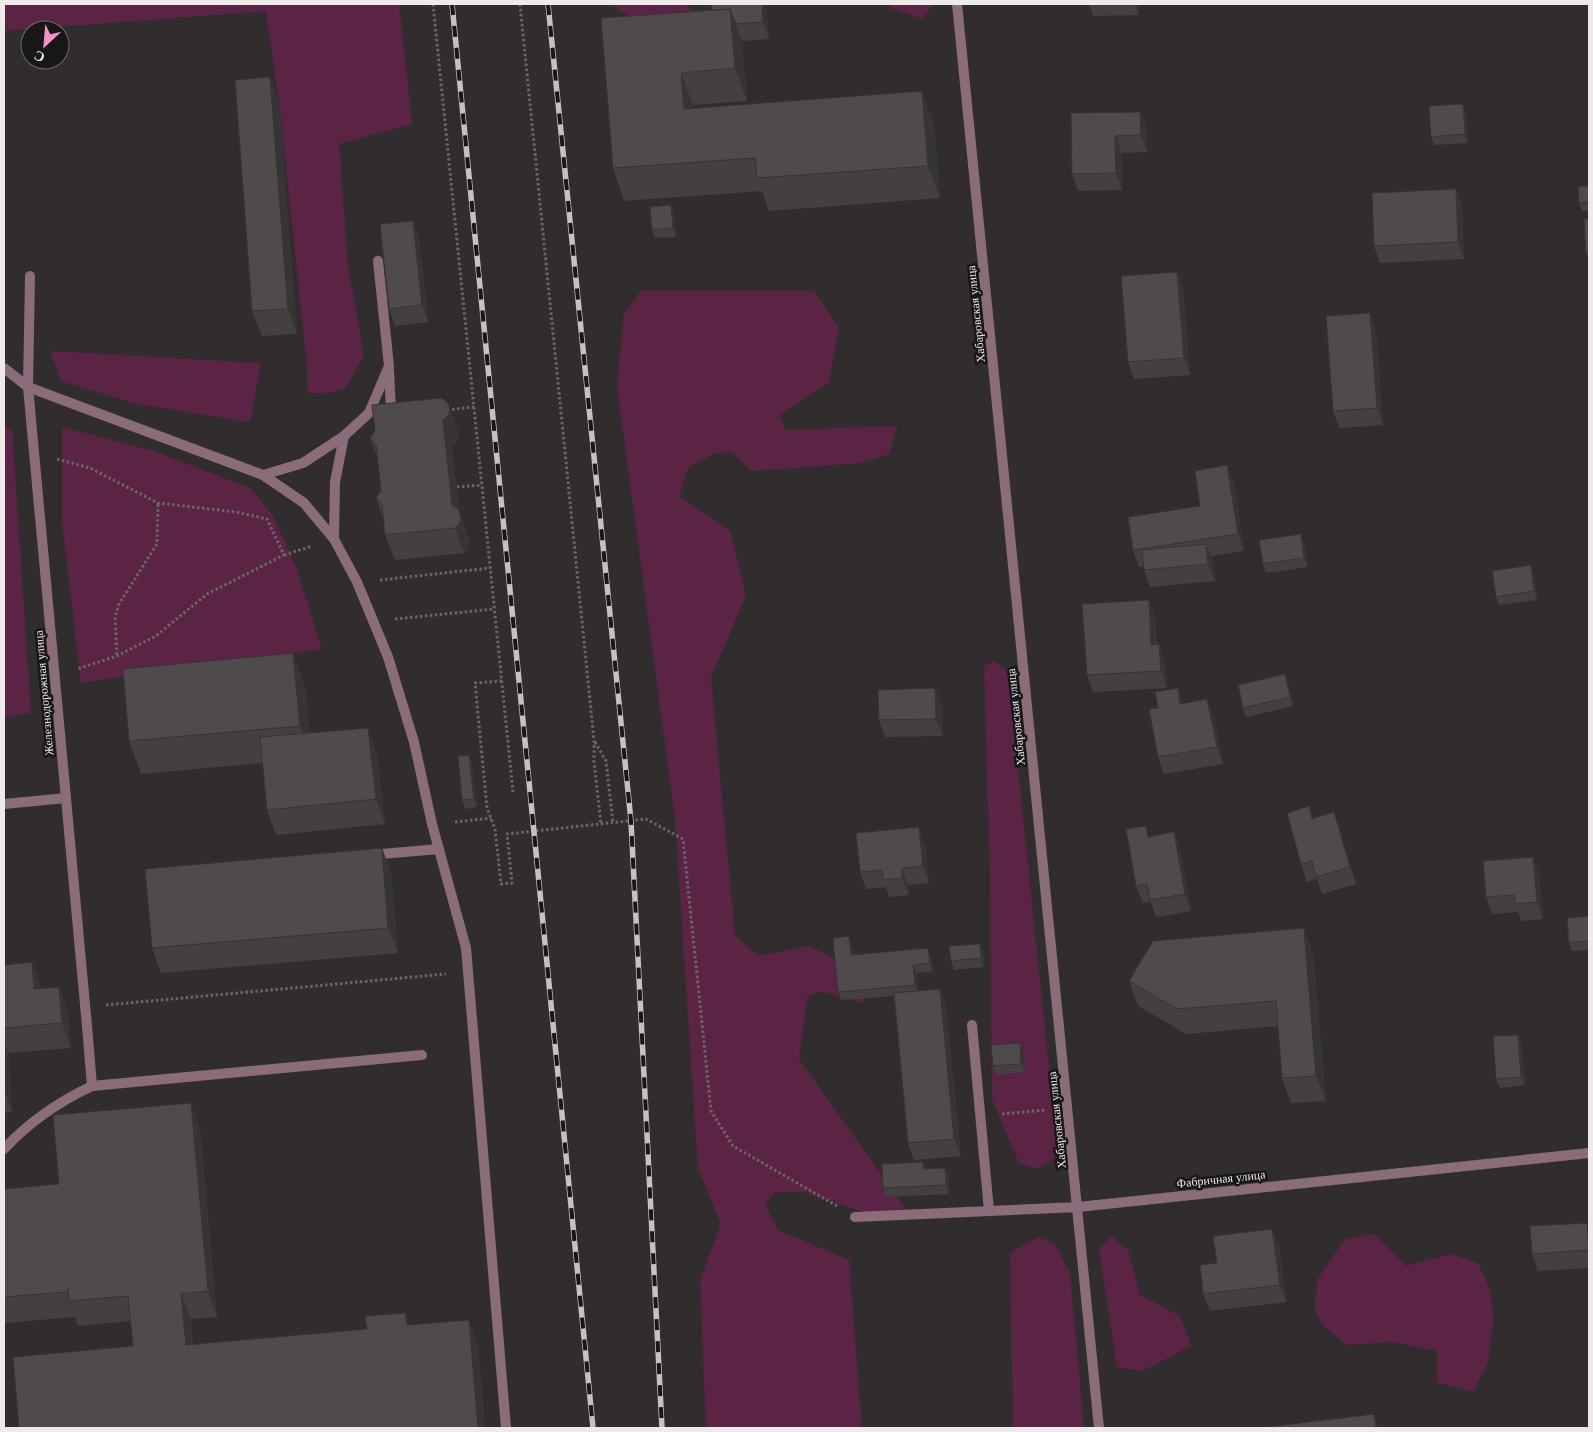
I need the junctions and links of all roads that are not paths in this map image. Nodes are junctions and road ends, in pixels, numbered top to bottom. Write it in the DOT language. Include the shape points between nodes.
graph roads {
  1 [pos="957,4"];
  2 [pos="378,261"];
  3 [pos="30,276"];
  4 [pos="389,366"];
  5 [pos="4,368"];
  6 [pos="28,387"];
  7 [pos="369,413"];
  8 [pos="344,436"];
  9 [pos="263,475"];
  10 [pos="334,538"];
  11 [pos="66,798"];
  12 [pos="4,804"];
  13 [pos="439,849"];
  14 [pos="359,857"];
  15 [pos="972,1025"];
  16 [pos="422,1055"];
  17 [pos="92,1086"];
  18 [pos="4,1149"];
  19 [pos="1589,1153"];
  20 [pos="1078,1207"];
  21 [pos="990,1211"];
  22 [pos="855,1217"];
  23 [pos="506,1428"];
  24 [pos="1099,1428"];
  1 -- 20 [label="street, Хабаровская улица"];
  2 -- 4 [label="street"];
  3 -- 6 [label="street, Железнодорожная улица"];
  4 -- 7 [label="street"];
  4 -- 7 [label="street" via="391,411"];
  5 -- 6 [label="street"];
  6 -- 9 [label="street"];
  6 -- 11 [label="street, Железнодорожная улица"];
  7 -- 8 [label="street"];
  8 -- 9 [label="street" via="303,463"];
  8 -- 10 [label="street" via="335,482"];
  9 -- 10 [label="street" via="304,503"];
  10 -- 13 [label="street" via="357,582 388,657 414,742"];
  11 -- 12 [label="street"];
  11 -- 17 [label="street, Железнодорожная улица"];
  13 -- 14 [label="street"];
  13 -- 23 [label="street" via="466,948 469,972"];
  15 -- 21 [label="street"];
  16 -- 17 [label="street"];
  17 -- 18 [label="street" via="40,1115"];
  19 -- 20 [label="street, Фабричная улица"];
  20 -- 21 [label="street, Фабричная улица"];
  20 -- 24 [label="street, Хабаровская улица"];
  21 -- 22 [label="street, Фабричная улица"];
}
